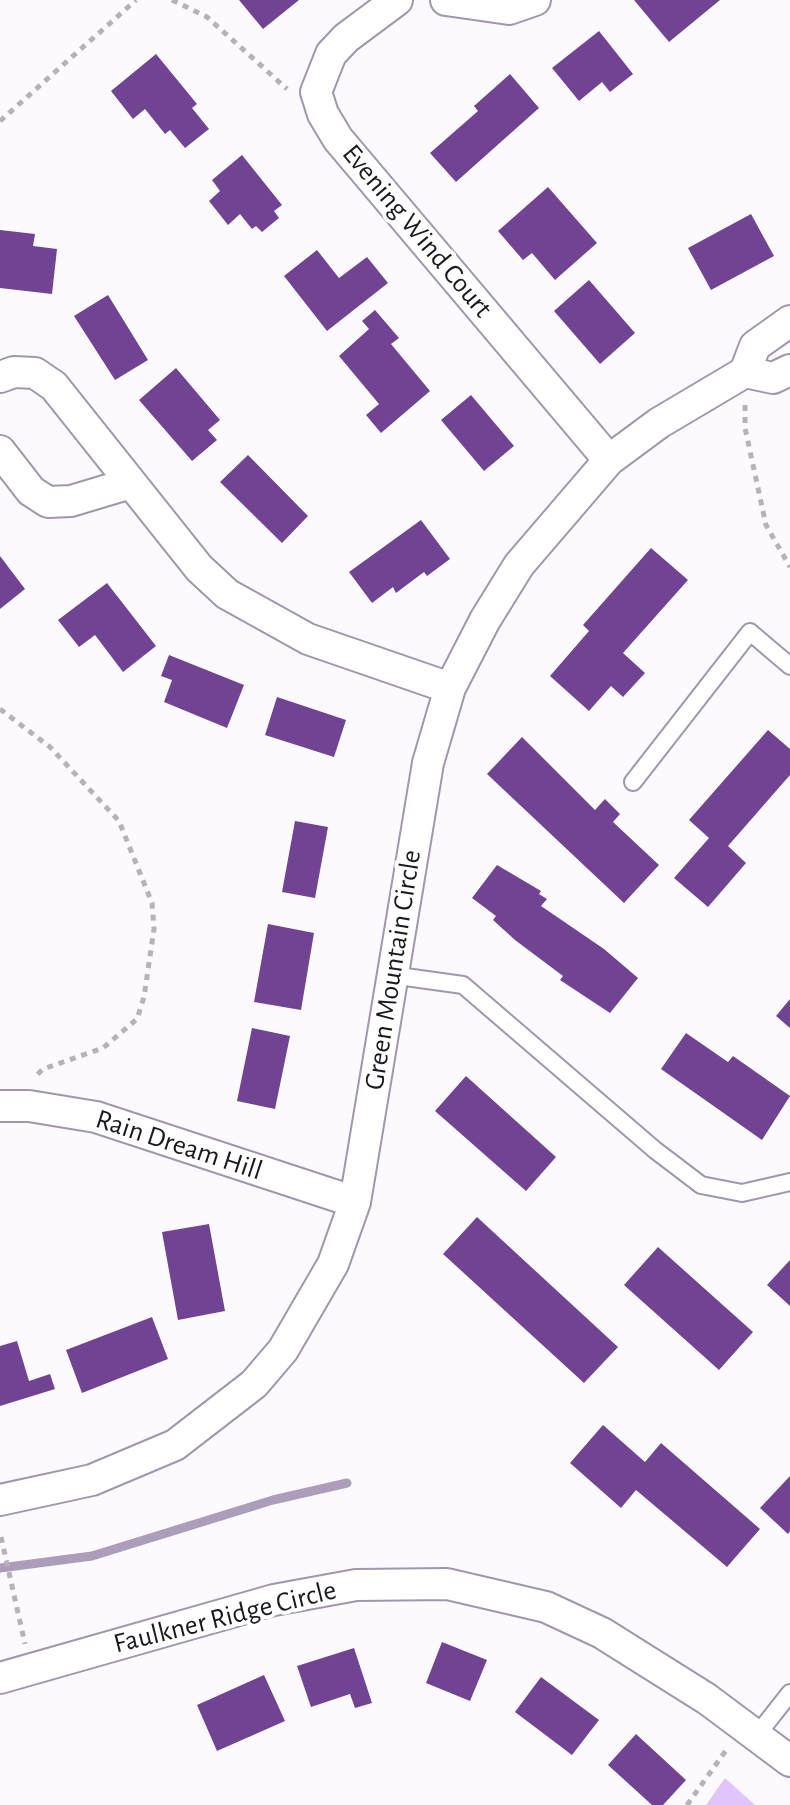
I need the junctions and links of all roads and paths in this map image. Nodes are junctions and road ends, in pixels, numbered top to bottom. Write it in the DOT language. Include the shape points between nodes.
graph roads {
  1 [pos="136,0"];
  2 [pos="172,0"];
  3 [pos="397,0"];
  4 [pos="407,0"];
  5 [pos="446,0"];
  6 [pos="535,0"];
  7 [pos="316,92"];
  8 [pos="0,121"];
  9 [pos="790,321"];
  10 [pos="790,370"];
  11 [pos="745,372"];
  12 [pos="0,377"];
  13 [pos="0,451"];
  14 [pos="609,460"];
  15 [pos="131,483"];
  16 [pos="790,567"];
  17 [pos="790,666"];
  18 [pos="450,688"];
  19 [pos="0,709"];
  20 [pos="633,782"];
  21 [pos="391,975"];
  22 [pos="14,1106"];
  23 [pos="790,1182"];
  24 [pos="355,1202"];
  25 [pos="0,1500"];
  26 [pos="1,1537"];
  27 [pos="31,1668"];
  28 [pos="0,1678"];
  29 [pos="790,1693"];
  30 [pos="748,1729"];
  31 [pos="790,1761"];
  32 [pos="687,1805"];
  1 -- 8 [label="path"];
  2 -- 7 [label="path" via="207,17 289,91"];
  3 -- 4 [label="street"];
  3 -- 7 [label="street" via="331,54"];
  5 -- 6 [label="street" via="509,9"];
  7 -- 14 [label="street, Evening Wind Court" via="338,139"];
  9 -- 11 [label="street, Green Mountain Circle" via="755,346"];
  10 -- 11 [label="street" via="773,378"];
  11 -- 14 [label="street, Green Mountain Circle"];
  11 -- 16 [label="path" via="745,428 757,487 766,525"];
  12 -- 15 [label="street" via="35,373 54,386"];
  13 -- 15 [label="street" via="31,491 48,502 71,501"];
  14 -- 18 [label="street, Green Mountain Circle" via="519,565"];
  15 -- 18 [label="street" via="199,568 238,601 308,639"];
  17 -- 20 [label="lane" via="750,632"];
  18 -- 21 [label="street, Green Mountain Circle" via="428,763"];
  19 -- 22 [label="path" via="50,747 119,821 152,903 154,929 137,1019 103,1048 43,1069"];
  21 -- 23 [label="lane" via="463,985 701,1185 742,1193"];
  21 -- 24 [label="street, Green Mountain Circle"];
  22 -- 24 [label="street, Rain Dream Hill" via="96,1117"];
  24 -- 25 [label="street, Green Mountain Circle" via="311,1308 254,1384 175,1445 92,1480"];
  26 -- 27 [label="path"];
  27 -- 28 [label="street, Faulkner Ridge Circle"];
  27 -- 30 [label="street, Faulkner Ridge Circle" via="274,1600 356,1585 447,1584 546,1607 602,1633"];
  29 -- 30 [label="lane"];
  30 -- 31 [label="street, Faulkner Ridge Circle"];
  30 -- 32 [label="path"];
}
